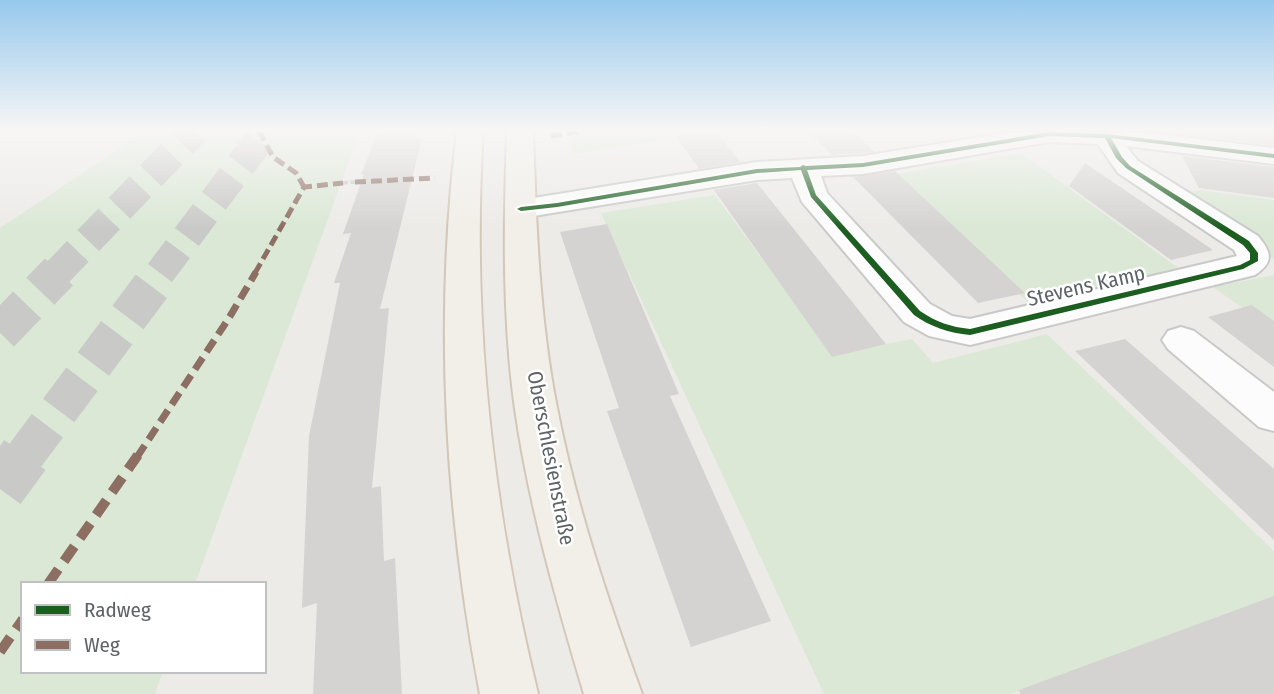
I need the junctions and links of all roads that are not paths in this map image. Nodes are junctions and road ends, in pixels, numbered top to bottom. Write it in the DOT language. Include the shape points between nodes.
graph roads {
  1 [pos="468,163"];
  2 [pos="520,163"];
  3 [pos="873,163"];
  4 [pos="1124,163"];
  5 [pos="803,167"];
  6 [pos="521,209"];
  7 [pos="1181,340"];
  8 [pos="1274,415"];
  9 [pos="509,694"];
  10 [pos="613,694"];
  1 -- 9 [label="main road" via="461,294 468,415 480,537"];
  2 -- 6 [label="main road, Oberschlesienstraße"];
  3 -- 5 [label="street"];
  4 -- 5 [label="street, Stevens Kamp" via="1246,243 1254,261 970,332 932,324 917,313 813,196"];
  5 -- 6 [label="street"];
  6 -- 10 [label="main road, Oberschlesienstraße" via="536,407 566,538"];
  7 -- 8 [label="street"];
}
